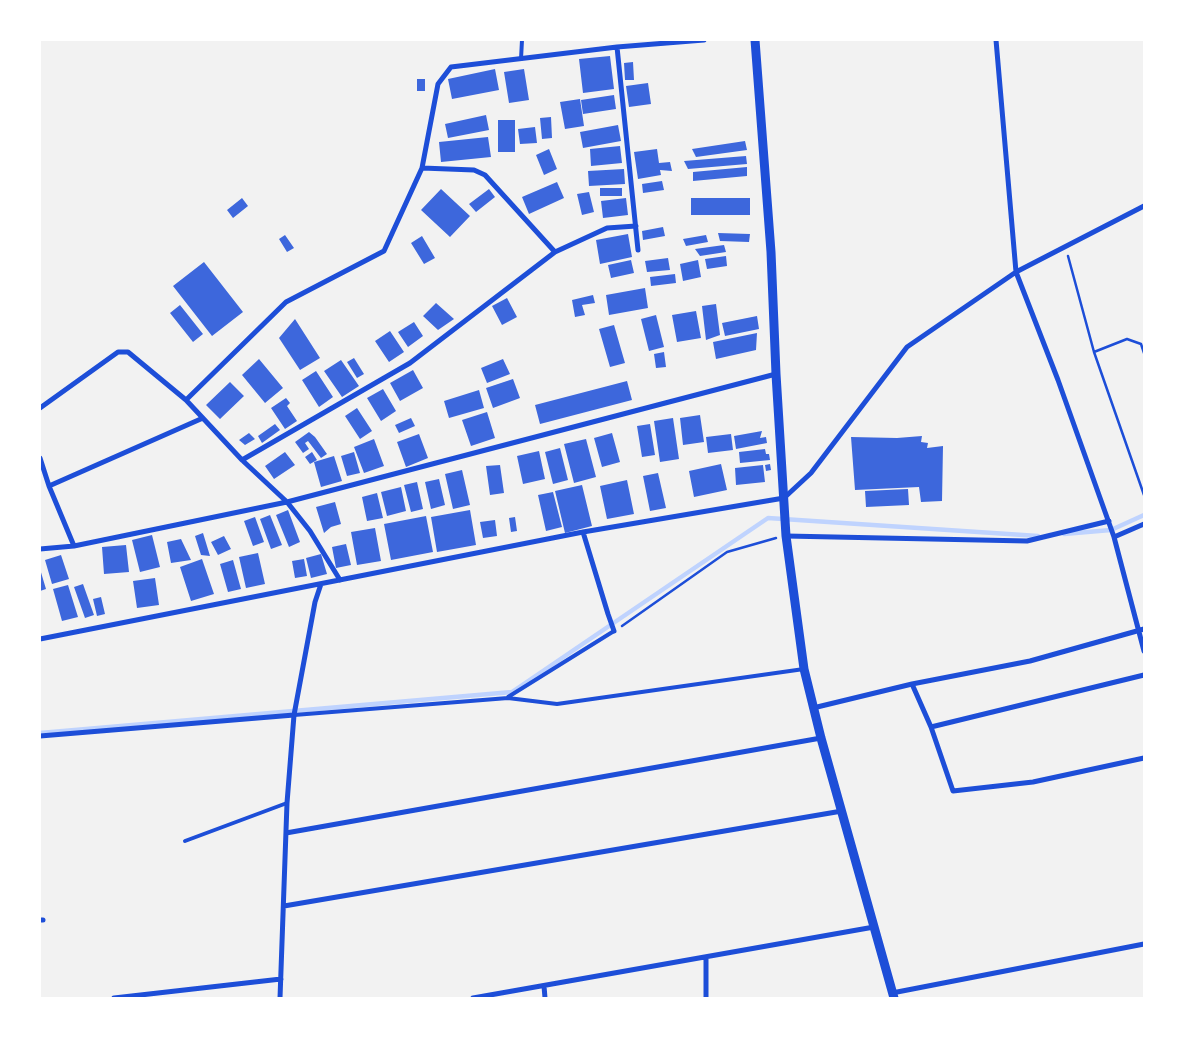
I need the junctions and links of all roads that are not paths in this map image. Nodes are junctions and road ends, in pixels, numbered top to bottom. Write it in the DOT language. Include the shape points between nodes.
graph roads {
  1 [pos="522,40"];
  2 [pos="704,40"];
  3 [pos="754,40"];
  4 [pos="996,40"];
  5 [pos="617,47"];
  6 [pos="521,59"];
  7 [pos="422,168"];
  8 [pos="1144,206"];
  9 [pos="636,226"];
  10 [pos="638,250"];
  11 [pos="555,252"];
  12 [pos="1016,272"];
  13 [pos="776,374"];
  14 [pos="186,400"];
  15 [pos="40,408"];
  16 [pos="203,418"];
  17 [pos="40,458"];
  18 [pos="242,460"];
  19 [pos="49,486"];
  20 [pos="784,498"];
  21 [pos="287,502"];
  22 [pos="1109,521"];
  23 [pos="1144,524"];
  24 [pos="583,532"];
  25 [pos="786,536"];
  26 [pos="1114,537"];
  27 [pos="74,546"];
  28 [pos="40,550"];
  29 [pos="340,580"];
  30 [pos="321,584"];
  31 [pos="1141,629"];
  32 [pos="614,631"];
  33 [pos="40,639"];
  34 [pos="1144,651"];
  35 [pos="804,669"];
  36 [pos="1144,675"];
  37 [pos="912,684"];
  38 [pos="508,698"];
  39 [pos="813,708"];
  40 [pos="294,716"];
  41 [pos="931,727"];
  42 [pos="40,736"];
  43 [pos="821,738"];
  44 [pos="1144,758"];
  45 [pos="287,803"];
  46 [pos="842,812"];
  47 [pos="286,833"];
  48 [pos="185,841"];
  49 [pos="284,906"];
  50 [pos="874,927"];
  51 [pos="1144,944"];
  52 [pos="706,957"];
  53 [pos="281,979"];
  54 [pos="544,986"];
  55 [pos="893,995"];
  56 [pos="114,998"];
  57 [pos="280,998"];
  58 [pos="473,998"];
  59 [pos="545,998"];
  60 [pos="706,998"];
  1 -- 6 [label="lane"];
  2 -- 5 [label="street"];
  3 -- 13 [label="street" via="771,252"];
  4 -- 12 [label="street"];
  5 -- 6 [label="street"];
  5 -- 9 [label="street"];
  6 -- 7 [label="street" via="451,67 438,84"];
  7 -- 11 [label="street" via="474,170 485,175"];
  7 -- 14 [label="street" via="384,251 286,302"];
  8 -- 12 [label="street"];
  9 -- 10 [label="street"];
  9 -- 11 [label="street" via="606,228"];
  11 -- 18 [label="street" via="410,363"];
  12 -- 20 [label="street" via="907,347 811,473"];
  12 -- 22 [label="street"];
  13 -- 20 [label="street"];
  13 -- 21 [label="street"];
  14 -- 15 [label="street" via="128,352 118,352"];
  14 -- 16 [label="street"];
  16 -- 18 [label="street"];
  16 -- 19 [label="street"];
  17 -- 19 [label="street"];
  18 -- 21 [label="street"];
  19 -- 27 [label="street"];
  20 -- 24 [label="street"];
  20 -- 25 [label="street"];
  21 -- 27 [label="street"];
  21 -- 29 [label="street" via="310,531"];
  22 -- 25 [label="street" via="1027,542"];
  22 -- 26 [label="street"];
  23 -- 26 [label="street"];
  24 -- 29 [label="street"];
  24 -- 32 [label="street"];
  25 -- 35 [label="street"];
  26 -- 31 [label="street"];
  27 -- 28 [label="street"];
  29 -- 30 [label="street"];
  30 -- 33 [label="street"];
  30 -- 40 [label="street"];
  31 -- 34 [label="street"];
  31 -- 37 [label="street" via="1030,661"];
  32 -- 38 [label="lane"];
  35 -- 38 [label="lane" via="557,704"];
  35 -- 39 [label="street"];
  36 -- 41 [label="street"];
  37 -- 39 [label="street"];
  37 -- 41 [label="street"];
  38 -- 40 [label="lane"];
  39 -- 43 [label="street"];
  40 -- 42 [label="street"];
  40 -- 45 [label="street"];
  41 -- 44 [label="street" via="953,792 1033,782"];
  43 -- 46 [label="street"];
  43 -- 47 [label="street"];
  45 -- 47 [label="street"];
  45 -- 48 [label="lane"];
  46 -- 49 [label="street"];
  46 -- 50 [label="street"];
  47 -- 49 [label="street"];
  49 -- 53 [label="street"];
  50 -- 52 [label="street"];
  50 -- 55 [label="street"];
  51 -- 55 [label="street"];
  52 -- 54 [label="street"];
  52 -- 60 [label="street"];
  53 -- 56 [label="street"];
  53 -- 57 [label="street"];
  54 -- 58 [label="street"];
  54 -- 59 [label="street"];
}
